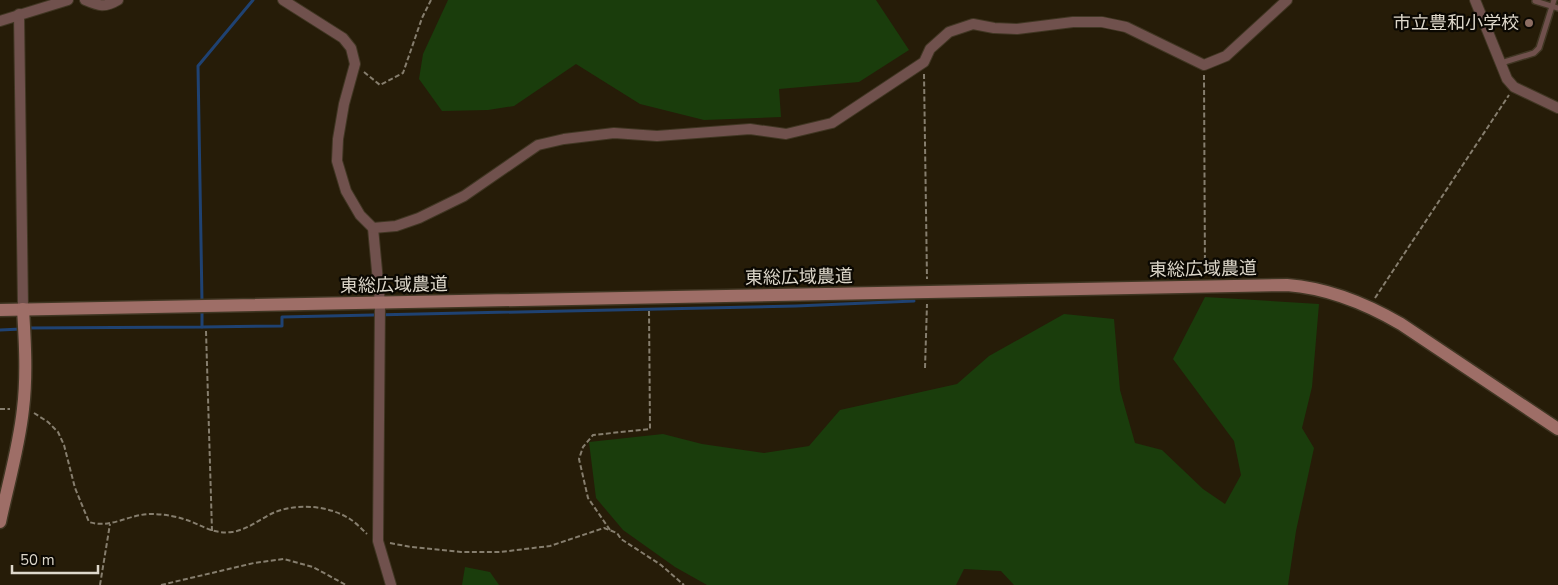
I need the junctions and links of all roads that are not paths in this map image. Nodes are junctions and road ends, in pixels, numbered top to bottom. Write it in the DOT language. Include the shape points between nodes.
graph roads {
  1 [pos="68,0"];
  2 [pos="86,0"];
  3 [pos="118,0"];
  4 [pos="283,0"];
  5 [pos="1288,0"];
  6 [pos="1476,0"];
  7 [pos="1554,0"];
  8 [pos="1535,1"];
  9 [pos="1552,6"];
  10 [pos="1558,8"];
  11 [pos="19,14"];
  12 [pos="0,21"];
  13 [pos="1501,64"];
  14 [pos="1558,108"];
  15 [pos="372,228"];
  16 [pos="380,303"];
  17 [pos="23,309"];
  18 [pos="0,310"];
  19 [pos="1558,429"];
  20 [pos="0,522"];
  21 [pos="391,585"];
  1 -- 11 [label="street"];
  2 -- 3 [label="street" via="97,6"];
  4 -- 15 [label="street" via="343,38 351,48 355,64 344,104 337,161 346,191"];
  5 -- 15 [label="street" via="1226,56 1204,65 1126,27 1102,22 1017,29 973,24 949,32 930,49 924,62 832,123 786,134 750,129 657,136 614,133 564,139 538,145 464,196 419,218 396,226"];
  6 -- 13 [label="street"];
  7 -- 9 [label="lane"];
  8 -- 9 [label="lane"];
  9 -- 10 [label="lane"];
  9 -- 13 [label="lane" via="1539,48 1534,53"];
  11 -- 12 [label="street"];
  11 -- 17 [label="street"];
  13 -- 14 [label="street" via="1514,87"];
  15 -- 16 [label="street"];
  16 -- 17 [label="street, 東総広域農道"];
  16 -- 19 [label="street, 東総広域農道" via="1299,286 1329,292 1369,307 1401,324"];
  16 -- 21 [label="street" via="378,540"];
  17 -- 18 [label="street, 東総広域農道"];
  17 -- 20 [label="street" via="23,409"];
}
